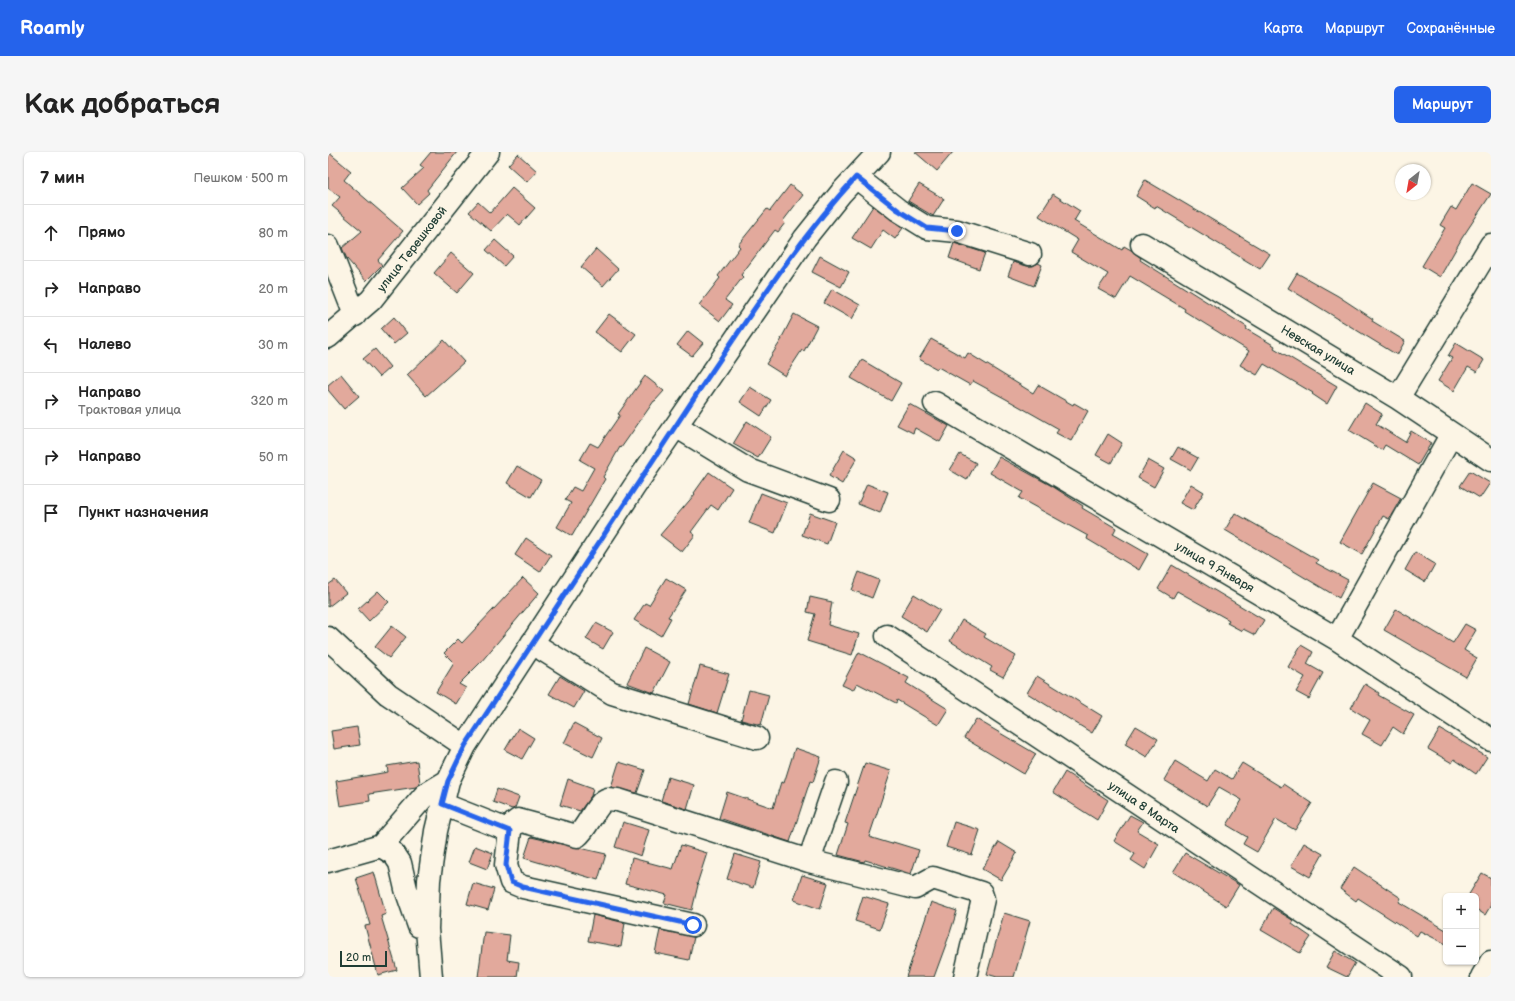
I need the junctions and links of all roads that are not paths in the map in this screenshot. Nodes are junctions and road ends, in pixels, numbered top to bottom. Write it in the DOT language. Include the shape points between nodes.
graph roads {
  1 [pos="488,152"];
  2 [pos="879,152"];
  3 [pos="856,177"];
  4 [pos="1142,244"];
  5 [pos="1491,245"];
  6 [pos="328,246"];
  7 [pos="1030,254"];
  8 [pos="354,315"];
  9 [pos="328,337"];
  10 [pos="1398,398"];
  11 [pos="935,403"];
  12 [pos="676,426"];
  13 [pos="1451,435"];
  14 [pos="1491,460"];
  15 [pos="829,500"];
  16 [pos="887,636"];
  17 [pos="1337,639"];
  18 [pos="532,643"];
  19 [pos="331,647"];
  20 [pos="757,738"];
  21 [pos="1491,740"];
  22 [pos="465,746"];
  23 [pos="448,781"];
  24 [pos="836,782"];
  25 [pos="442,804"];
  26 [pos="510,831"];
  27 [pos="381,846"];
  28 [pos="328,861"];
  29 [pos="808,861"];
  30 [pos="693,925"];
  31 [pos="426,929"];
  32 [pos="1491,962"];
  33 [pos="431,977"];
  34 [pos="965,977"];
  35 [pos="1401,977"];
  36 [pos="1482,977"];
  1 -- 8 [label="street, улица Терешковой" via="371,300"];
  2 -- 3 [label="street"];
  3 -- 7 [label="street" via="898,210 927,228 957,231"];
  3 -- 12 [label="street" via="805,238"];
  4 -- 10 [label="street, Невская улица"];
  5 -- 10 [label="street"];
  6 -- 8 [label="street"];
  8 -- 9 [label="street, улица Терешковой"];
  10 -- 13 [label="street, Невская улица"];
  11 -- 17 [label="street, улица 9 Января"];
  12 -- 15 [label="street" via="748,470"];
  12 -- 18 [label="street"];
  13 -- 14 [label="street, Невская улица"];
  13 -- 17 [label="street"];
  16 -- 35 [label="street, улица 8 Марта"];
  17 -- 21 [label="street, улица 9 Января"];
  18 -- 20 [label="street" via="612,693"];
  18 -- 22 [label="street"];
  19 -- 22 [label="street" via="388,694"];
  22 -- 23 [label="street"];
  23 -- 25 [label="street"];
  23 -- 27 [label="street" via="425,795"];
  24 -- 29 [label="street"];
  25 -- 26 [label="street"];
  25 -- 31 [label="street" via="429,880"];
  26 -- 29 [label="street" via="518,820 577,836 584,831 600,804 608,800 618,800"];
  26 -- 30 [label="street" via="506,865 511,882 531,889"];
  27 -- 28 [label="street"];
  27 -- 31 [label="street" via="394,854 400,863 419,926"];
  29 -- 34 [label="street" via="915,888 933,878 981,893 983,899"];
  31 -- 33 [label="street"];
  32 -- 36 [label="street"];
}
